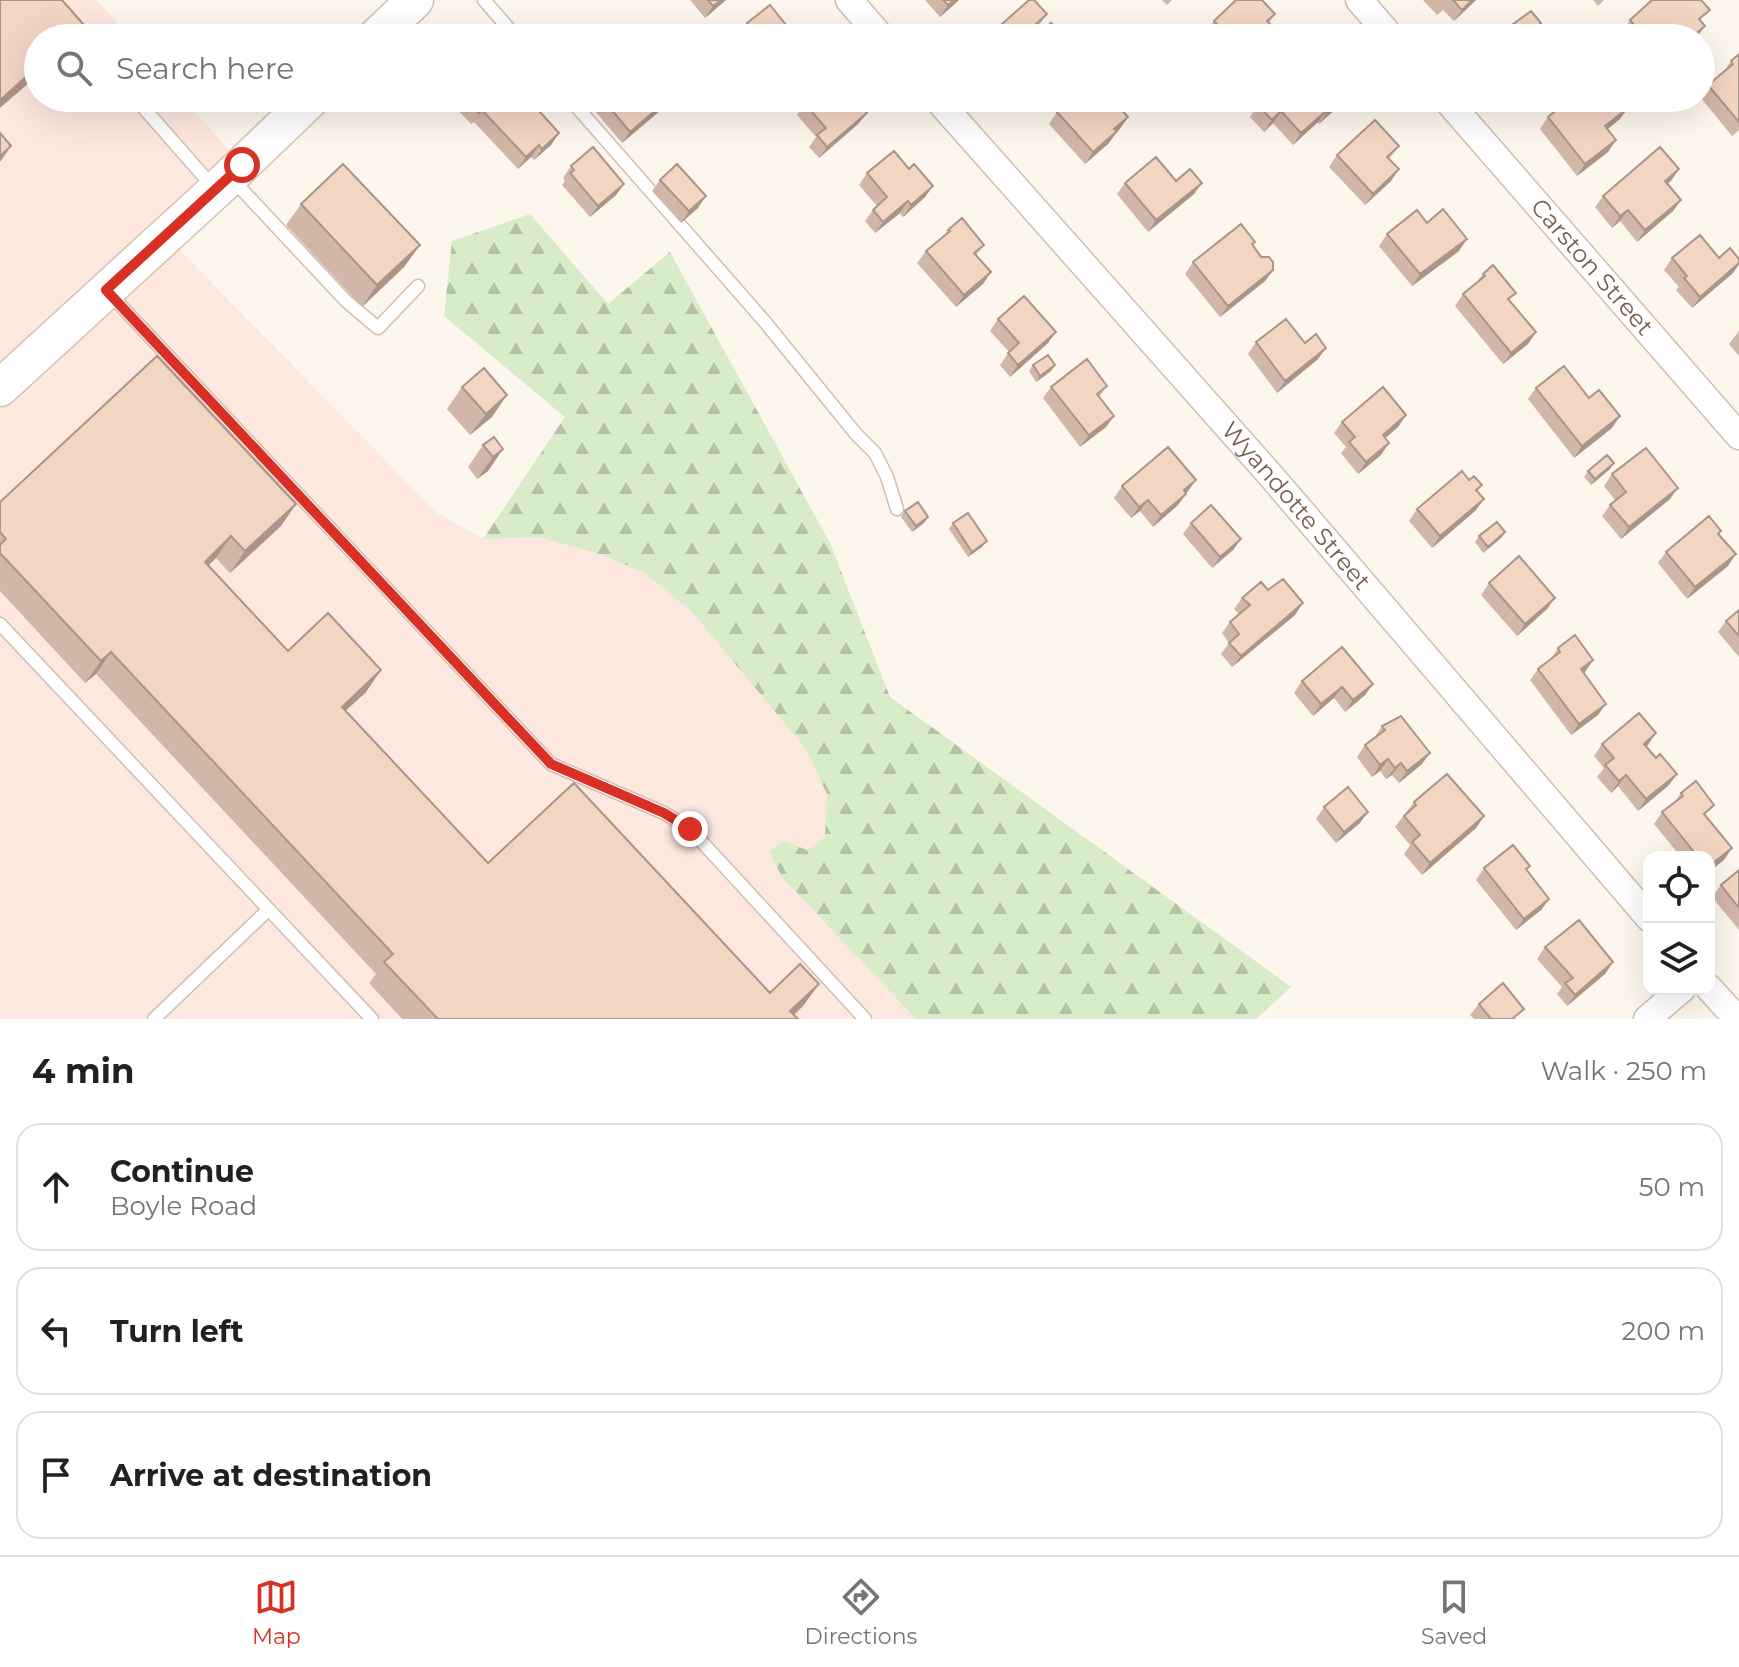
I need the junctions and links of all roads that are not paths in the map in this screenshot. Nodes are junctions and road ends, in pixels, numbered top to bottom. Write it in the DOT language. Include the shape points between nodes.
graph roads {
  1 [pos="47,0"];
  2 [pos="415,0"];
  3 [pos="484,0"];
  4 [pos="849,0"];
  5 [pos="1359,0"];
  6 [pos="68,24"];
  7 [pos="390,24"];
  8 [pos="505,24"];
  9 [pos="870,24"];
  10 [pos="1380,24"];
  11 [pos="149,112"];
  12 [pos="297,112"];
  13 [pos="581,112"];
  14 [pos="948,112"];
  15 [pos="1457,112"];
  16 [pos="223,183"];
  17 [pos="418,286"];
  18 [pos="106,290"];
  19 [pos="0,388"];
  20 [pos="1739,436"];
  21 [pos="897,509"];
  22 [pos="0,624"];
  23 [pos="268,910"];
  24 [pos="1643,911"];
  25 [pos="1675,995"];
  26 [pos="1715,995"];
  27 [pos="154,1019"];
  28 [pos="372,1019"];
  29 [pos="865,1019"];
  30 [pos="1647,1019"];
  31 [pos="1737,1019"];
  1 -- 6 [label="lane"];
  2 -- 7 [label="street"];
  3 -- 8 [label="lane"];
  4 -- 9 [label="street"];
  5 -- 10 [label="street"];
  11 -- 16 [label="lane"];
  12 -- 16 [label="street"];
  13 -- 21 [label="lane" via="875,453"];
  14 -- 24 [label="street, Wyandotte Street" via="1272,477"];
  15 -- 20 [label="street, Carston Street"];
  16 -- 17 [label="lane" via="378,328"];
  16 -- 18 [label="street"];
  18 -- 19 [label="street"];
  18 -- 29 [label="lane" via="551,764 690,829"];
  22 -- 23 [label="lane"];
  23 -- 27 [label="lane"];
  23 -- 28 [label="lane"];
  25 -- 30 [label="street"];
  26 -- 31 [label="street"];
}
